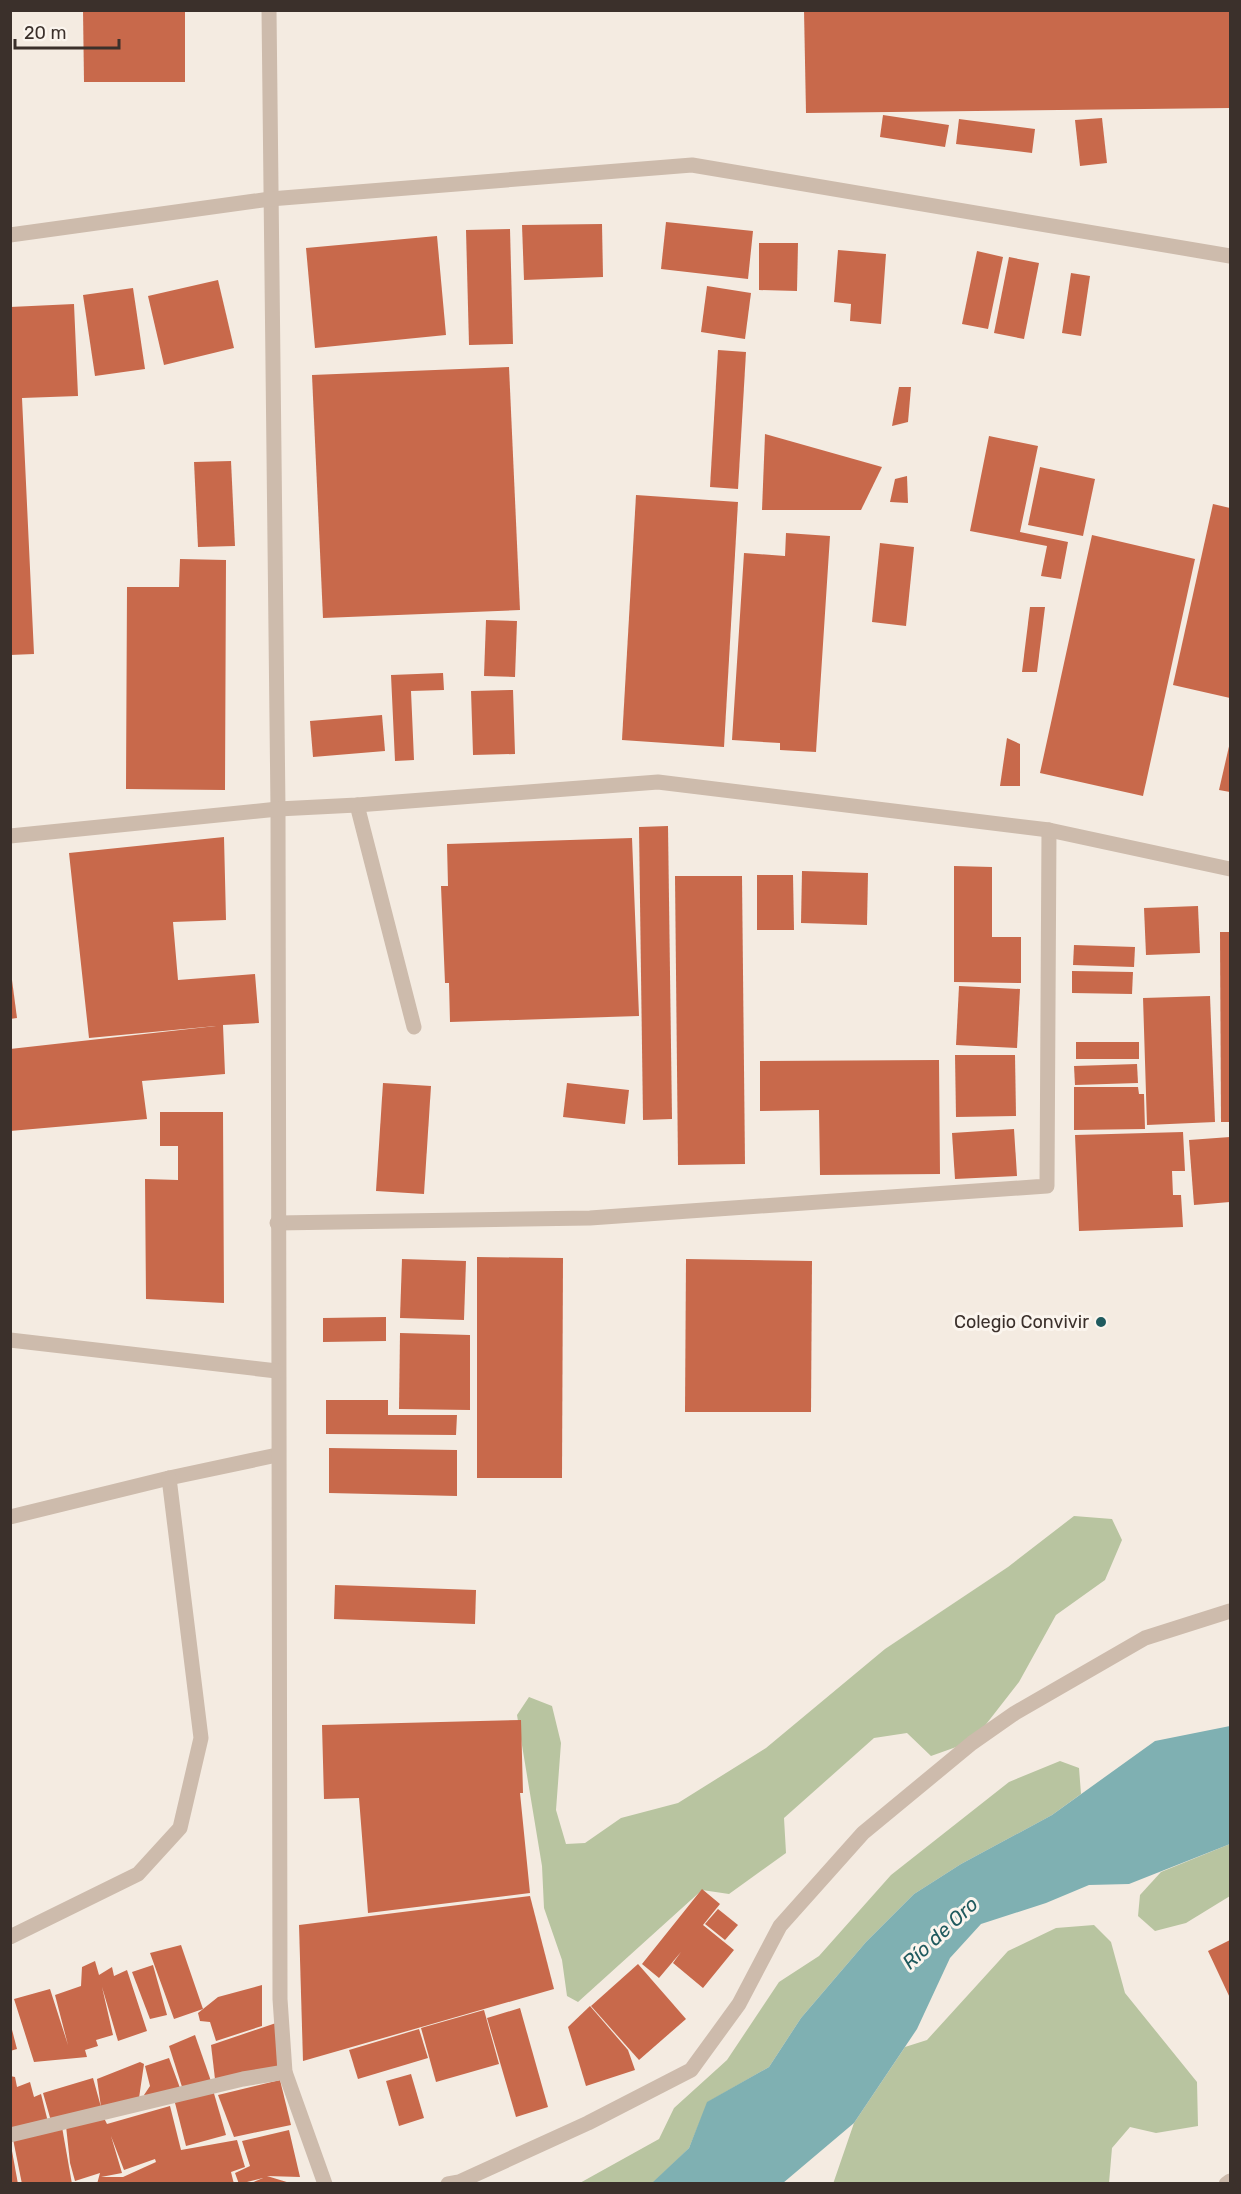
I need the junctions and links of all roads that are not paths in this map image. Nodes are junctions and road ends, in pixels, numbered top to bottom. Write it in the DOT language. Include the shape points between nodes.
graph roads {
  1 [pos="269,10"];
  2 [pos="270,199"];
  3 [pos="10,235"];
  4 [pos="1230,256"];
  5 [pos="357,806"];
  6 [pos="278,809"];
  7 [pos="1049,830"];
  8 [pos="10,836"];
  9 [pos="1230,868"];
  10 [pos="414,1027"];
  11 [pos="277,1223"];
  12 [pos="10,1340"];
  13 [pos="277,1371"];
  14 [pos="277,1455"];
  15 [pos="169,1478"];
  16 [pos="10,1517"];
  17 [pos="1230,1611"];
  18 [pos="10,1937"];
  19 [pos="285,2072"];
  20 [pos="10,2134"];
  21 [pos="1230,2181"];
  22 [pos="455,2183"];
  23 [pos="325,2184"];
  24 [pos="1226,2184"];
  1 -- 2 [label="street"];
  2 -- 3 [label="street"];
  2 -- 4 [label="street" via="692,165"];
  2 -- 6 [label="street"];
  5 -- 6 [label="street"];
  5 -- 7 [label="street" via="658,782"];
  5 -- 10 [label="street"];
  6 -- 8 [label="street"];
  6 -- 11 [label="street"];
  7 -- 9 [label="street"];
  7 -- 11 [label="street" via="1047,1186 590,1218"];
  11 -- 13 [label="street"];
  12 -- 13 [label="street"];
  13 -- 14 [label="street"];
  14 -- 15 [label="street"];
  14 -- 19 [label="street" via="279,1987"];
  15 -- 16 [label="street"];
  15 -- 18 [label="street" via="201,1738 180,1828 138,1874"];
  17 -- 22 [label="street" via="1145,1638 1015,1713 972,1743 863,1833 780,1926 739,2004 690,2070 588,2123"];
  19 -- 20 [label="street"];
  19 -- 23 [label="street"];
  21 -- 24 [label="street"];
}
